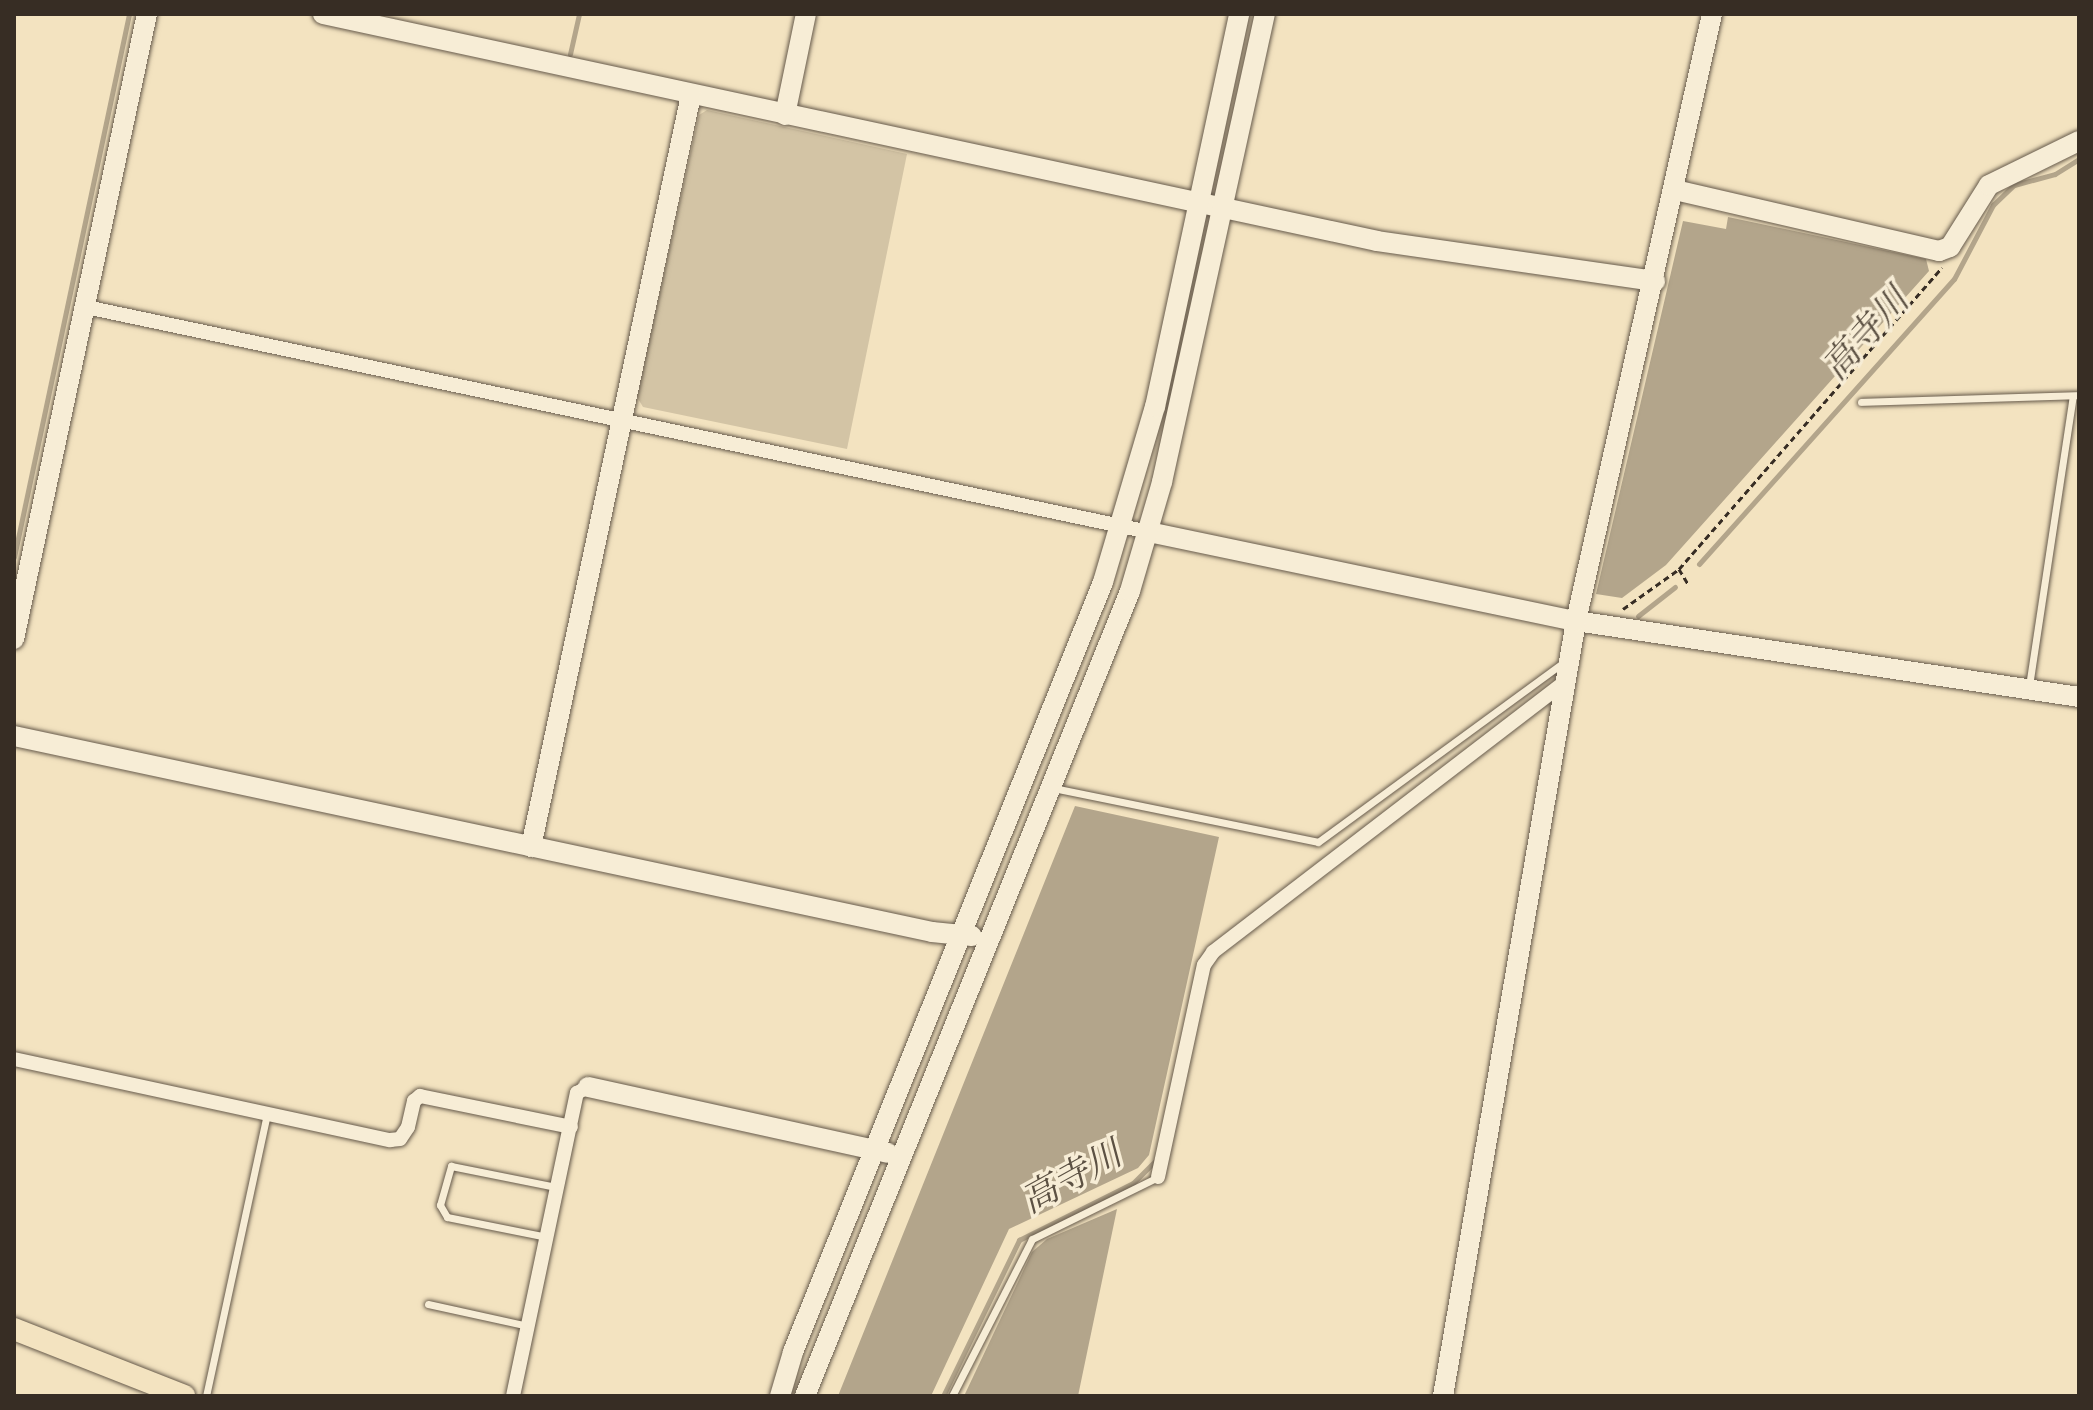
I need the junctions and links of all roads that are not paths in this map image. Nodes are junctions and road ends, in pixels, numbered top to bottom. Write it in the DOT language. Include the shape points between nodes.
graph roads {
  1 [pos="147,14"];
  2 [pos="323,14"];
  3 [pos="806,14"];
  4 [pos="1239,14"];
  5 [pos="1265,14"];
  6 [pos="1712,14"];
  7 [pos="354,17"];
  8 [pos="691,95"];
  9 [pos="785,115"];
  10 [pos="2079,141"];
  11 [pos="1675,190"];
  12 [pos="1199,203"];
  13 [pos="1222,208"];
  14 [pos="1655,281"];
  15 [pos="86,307"];
  16 [pos="2076,396"];
  17 [pos="1861,402"];
  18 [pos="619,418"];
  19 [pos="1121,527"];
  20 [pos="1149,532"];
  21 [pos="1586,623"];
  22 [pos="14,639"];
  23 [pos="1571,656"];
  24 [pos="1566,681"];
  25 [pos="2029,690"];
  26 [pos="2079,697"];
  27 [pos="14,736"];
  28 [pos="1053,788"];
  29 [pos="531,847"];
  30 [pos="1000,916"];
  31 [pos="962,938"];
  32 [pos="973,985"];
  33 [pos="14,1059"];
  34 [pos="588,1087"];
  35 [pos="267,1113"];
  36 [pos="571,1127"];
  37 [pos="876,1150"];
  38 [pos="901,1156"];
  39 [pos="1158,1177"];
  40 [pos="558,1187"];
  41 [pos="547,1237"];
  42 [pos="428,1304"];
  43 [pos="528,1326"];
  44 [pos="14,1329"];
  45 [pos="184,1396"];
  46 [pos="206,1396"];
  47 [pos="513,1396"];
  48 [pos="780,1396"];
  49 [pos="805,1396"];
  50 [pos="952,1396"];
  51 [pos="1443,1396"];
  1 -- 15 [label="street"];
  2 -- 7 [label="street"];
  3 -- 9 [label="street"];
  4 -- 12 [label="street"];
  5 -- 13 [label="street"];
  6 -- 11 [label="street"];
  7 -- 8 [label="street"];
  8 -- 9 [label="street"];
  8 -- 18 [label="street"];
  9 -- 12 [label="street"];
  10 -- 11 [label="street" via="1989,185 1950,247 1939,251"];
  11 -- 14 [label="street"];
  12 -- 13 [label="street"];
  12 -- 19 [label="street" via="1155,407"];
  13 -- 14 [label="street" via="1377,241"];
  13 -- 20 [label="street"];
  14 -- 21 [label="street"];
  15 -- 18 [label="street"];
  15 -- 22 [label="street"];
  16 -- 17 [label="lane"];
  16 -- 25 [label="lane"];
  18 -- 19 [label="street"];
  18 -- 29 [label="street"];
  19 -- 20 [label="street"];
  19 -- 31 [label="street" via="1043,742"];
  20 -- 21 [label="street"];
  20 -- 28 [label="street"];
  21 -- 23 [label="street"];
  21 -- 25 [label="street"];
  23 -- 24 [label="street"];
  23 -- 28 [label="lane" via="1318,842"];
  24 -- 39 [label="street" via="1213,952 1204,965"];
  24 -- 51 [label="street"];
  25 -- 26 [label="street"];
  27 -- 29 [label="street"];
  28 -- 30 [label="street"];
  29 -- 31 [label="street"];
  30 -- 31 [label="street" via="980,933"];
  30 -- 32 [label="street"];
  31 -- 32 [label="street" via="974,970"];
  31 -- 37 [label="street"];
  32 -- 38 [label="street"];
  33 -- 35 [label="street"];
  34 -- 36 [label="street" via="577,1093"];
  34 -- 37 [label="street"];
  35 -- 36 [label="street" via="400,1139 414,1101 429,1096"];
  35 -- 46 [label="lane"];
  36 -- 40 [label="street"];
  37 -- 38 [label="street"];
  37 -- 48 [label="street"];
  38 -- 49 [label="street"];
  39 -- 50 [label="lane" via="1032,1239"];
  40 -- 41 [label="street"];
  40 -- 41 [label="lane" via="459,1166 447,1170 440,1205 447,1217"];
  41 -- 43 [label="street"];
  42 -- 43 [label="lane"];
  43 -- 47 [label="street"];
  44 -- 45 [label="main road"];
}
